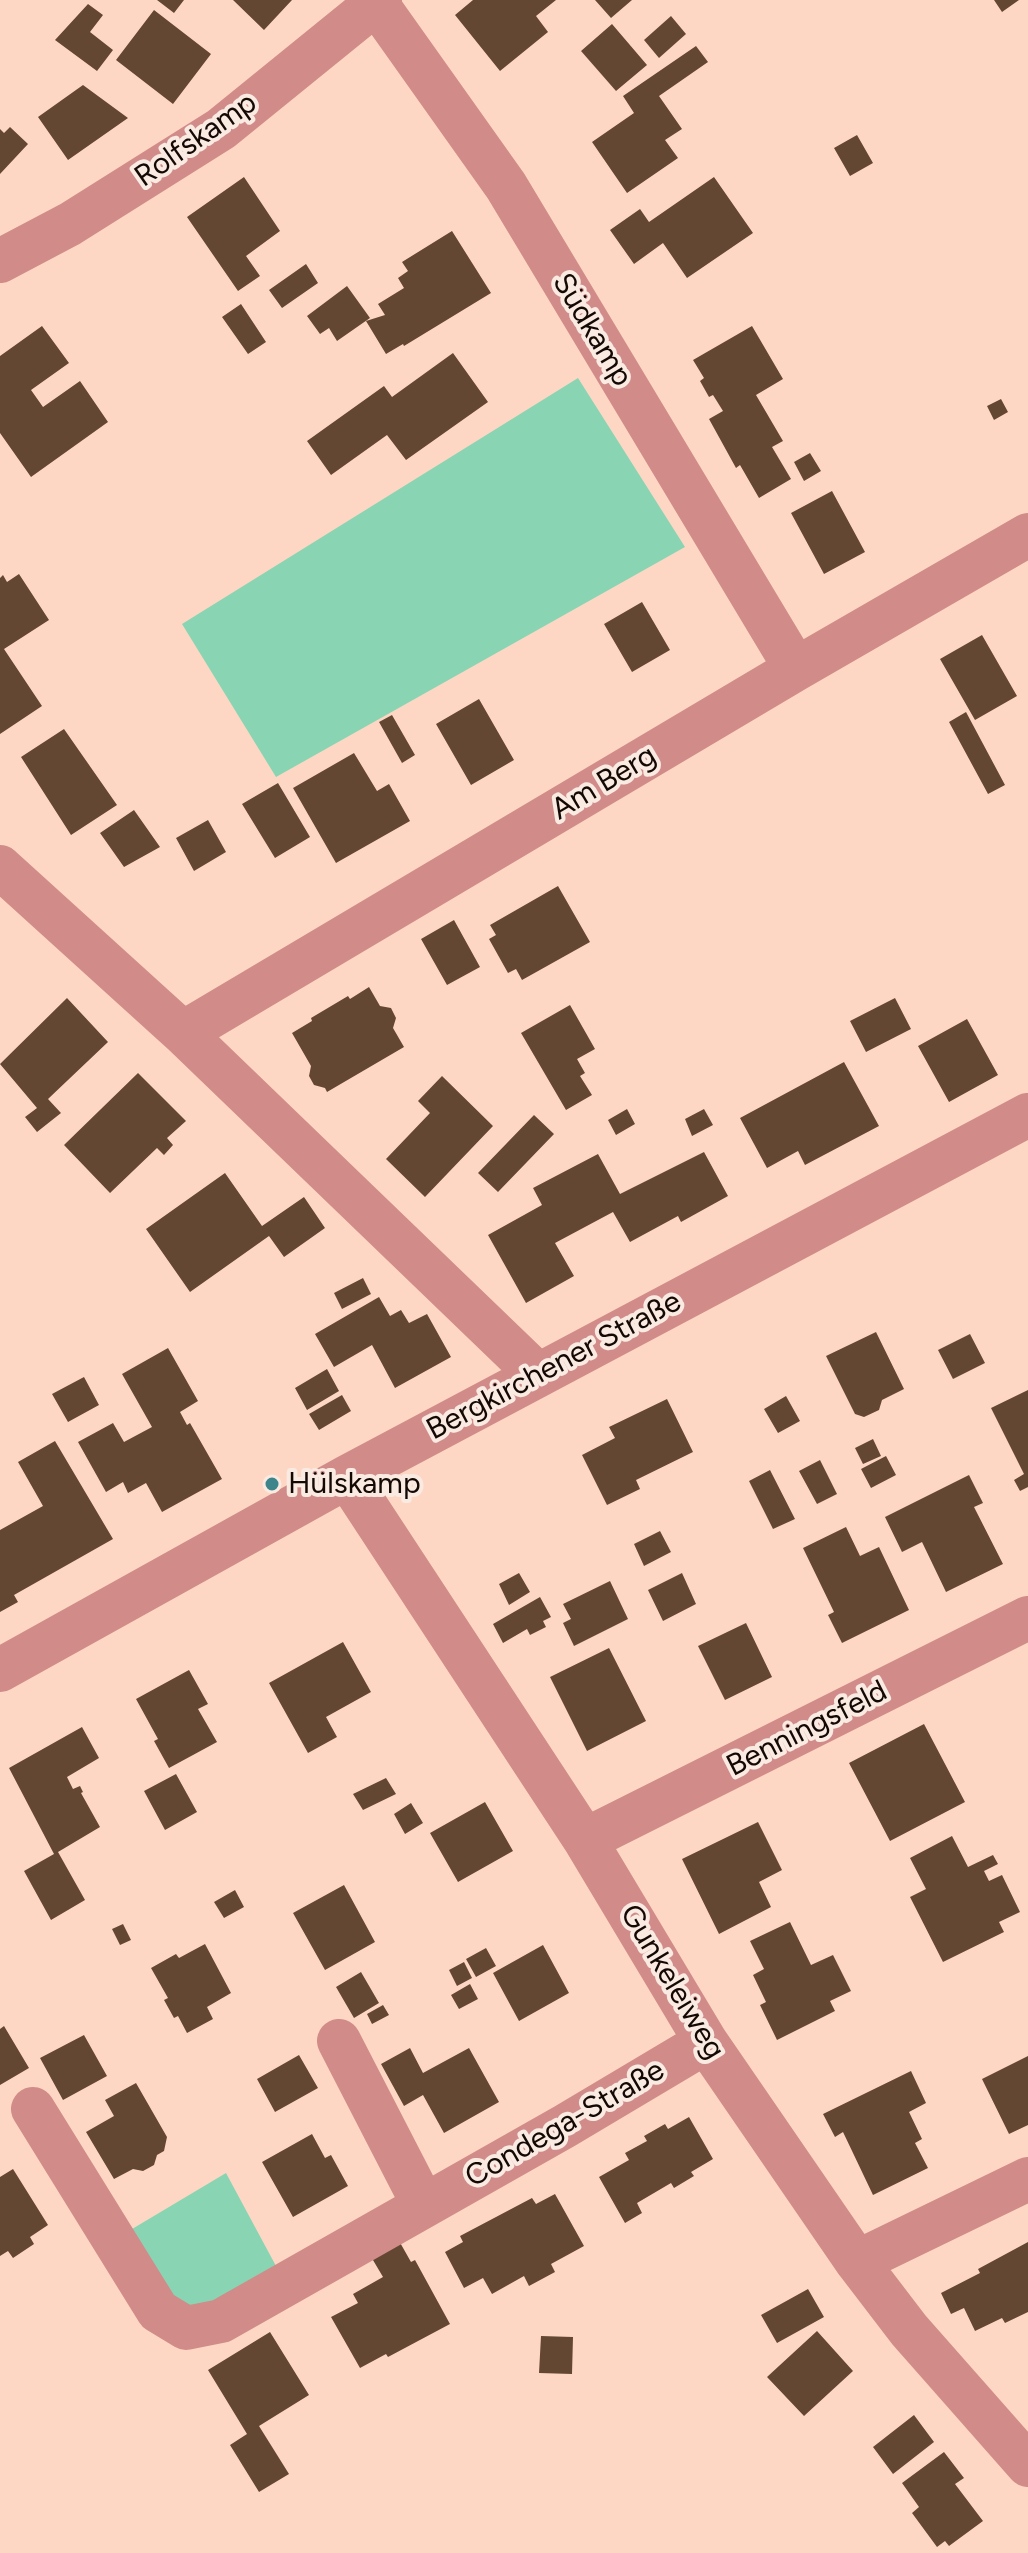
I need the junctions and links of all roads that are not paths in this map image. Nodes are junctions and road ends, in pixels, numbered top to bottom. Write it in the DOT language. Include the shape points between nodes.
graph roads {
  1 [pos="377,1"];
  2 [pos="0,261"];
  3 [pos="1028,535"];
  4 [pos="796,669"];
  5 [pos="0,867"];
  6 [pos="183,1033"];
  7 [pos="1028,1115"];
  8 [pos="537,1374"];
  9 [pos="347,1477"];
  10 [pos="1028,1618"];
  11 [pos="0,1670"];
  12 [pos="585,1840"];
  13 [pos="339,2041"];
  14 [pos="706,2042"];
  15 [pos="33,2109"];
  16 [pos="1028,2179"];
  17 [pos="423,2204"];
  18 [pos="857,2262"];
  19 [pos="1028,2465"];
  1 -- 2 [label="street, Rolfskamp" via="221,129 70,224"];
  1 -- 4 [label="street, Südkamp" via="506,186"];
  3 -- 4 [label="street, Am Berg"];
  4 -- 6 [label="street, Am Berg"];
  5 -- 6 [label="street"];
  6 -- 8 [label="street"];
  7 -- 8 [label="street, Bergkirchener Straße"];
  8 -- 9 [label="street, Bergkirchener Straße"];
  9 -- 11 [label="street, Bergkirchener Straße"];
  9 -- 12 [label="street, Gunkeleiweg"];
  10 -- 12 [label="street, Benningsfeld"];
  12 -- 14 [label="street, Gunkeleiweg"];
  13 -- 17 [label="street"];
  14 -- 17 [label="street, Condega-Straße"];
  14 -- 18 [label="street, Gunkeleiweg"];
  15 -- 17 [label="street, Condega-Straße" via="158,2311 186,2328 221,2321"];
  16 -- 18 [label="street"];
  18 -- 19 [label="street, Gunkeleiweg" via="909,2330"];
}
